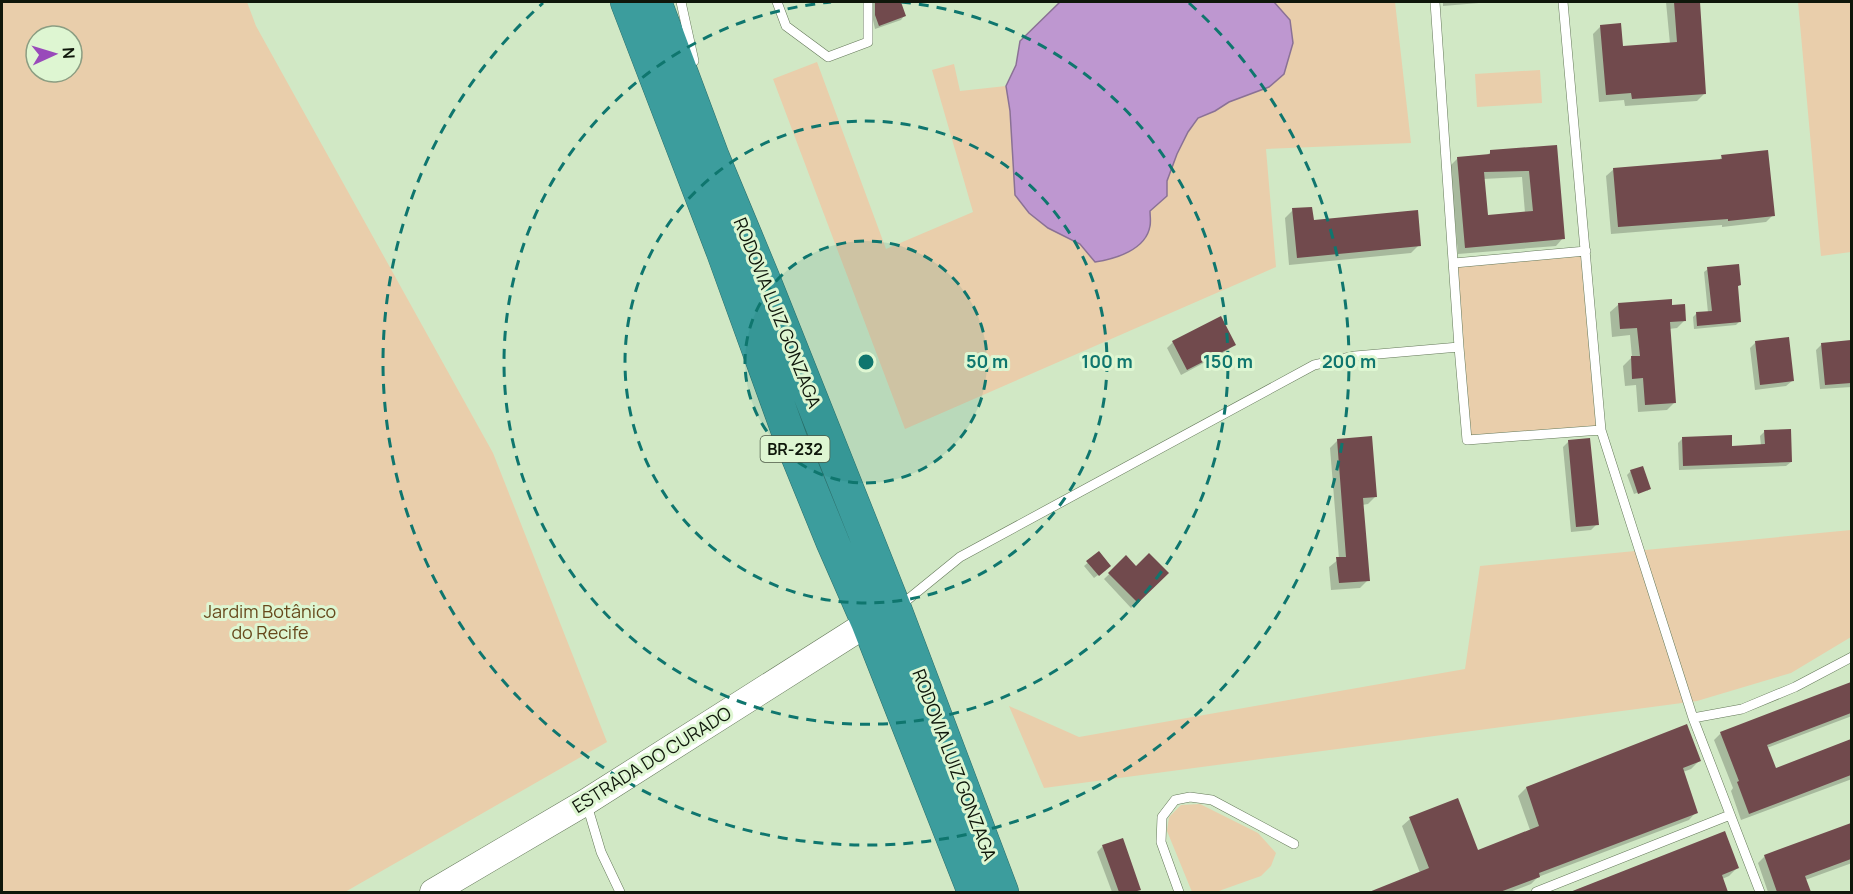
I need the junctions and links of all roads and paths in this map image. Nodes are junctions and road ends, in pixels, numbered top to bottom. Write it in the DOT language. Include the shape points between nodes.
graph roads {
  1 [pos="627,2"];
  2 [pos="655,2"];
  3 [pos="681,2"];
  4 [pos="777,2"];
  5 [pos="868,2"];
  6 [pos="1435,2"];
  7 [pos="1563,2"];
  8 [pos="697,75"];
  9 [pos="702,97"];
  10 [pos="712,155"];
  11 [pos="1586,251"];
  12 [pos="1454,262"];
  13 [pos="1459,347"];
  14 [pos="1601,430"];
  15 [pos="882,616"];
  16 [pos="1851,657"];
  17 [pos="1693,718"];
  18 [pos="586,801"];
  19 [pos="1730,815"];
  20 [pos="1294,843"];
  21 [pos="433,892"];
  22 [pos="620,892"];
  23 [pos="974,892"];
  24 [pos="1002,892"];
  25 [pos="1179,892"];
  26 [pos="1536,892"];
  27 [pos="1760,892"];
  1 -- 15 [label="highway, RODOVIA LUIZ GONZAGA / BR-232" via="833,543"];
  2 -- 10 [label="highway, RODOVIA LUIZ GONZAGA / BR-232"];
  3 -- 8 [label="lane"];
  4 -- 5 [label="lane" via="786,26 828,57 868,42"];
  6 -- 12 [label="lane"];
  7 -- 11 [label="lane"];
  9 -- 10 [label="lane"];
  10 -- 15 [label="highway, RODOVIA LUIZ GONZAGA / BR-232" via="766,285"];
  11 -- 12 [label="lane"];
  11 -- 14 [label="lane"];
  12 -- 13 [label="lane"];
  13 -- 14 [label="lane" via="1467,440"];
  13 -- 15 [label="lane" via="1355,356 1314,365 960,557"];
  14 -- 17 [label="lane"];
  15 -- 18 [label="main road, ESTRADA DO CURADO"];
  15 -- 23 [label="highway, RODOVIA LUIZ GONZAGA / BR-232"];
  15 -- 24 [label="highway, RODOVIA LUIZ GONZAGA / BR-232"];
  16 -- 17 [label="lane" via="1742,710"];
  17 -- 19 [label="lane"];
  18 -- 21 [label="main road, ESTRADA DO CURADO"];
  18 -- 22 [label="lane" via="601,852"];
  19 -- 26 [label="lane"];
  19 -- 27 [label="lane"];
  20 -- 25 [label="lane" via="1212,800 1175,800 1162,817 1161,842"];
}
